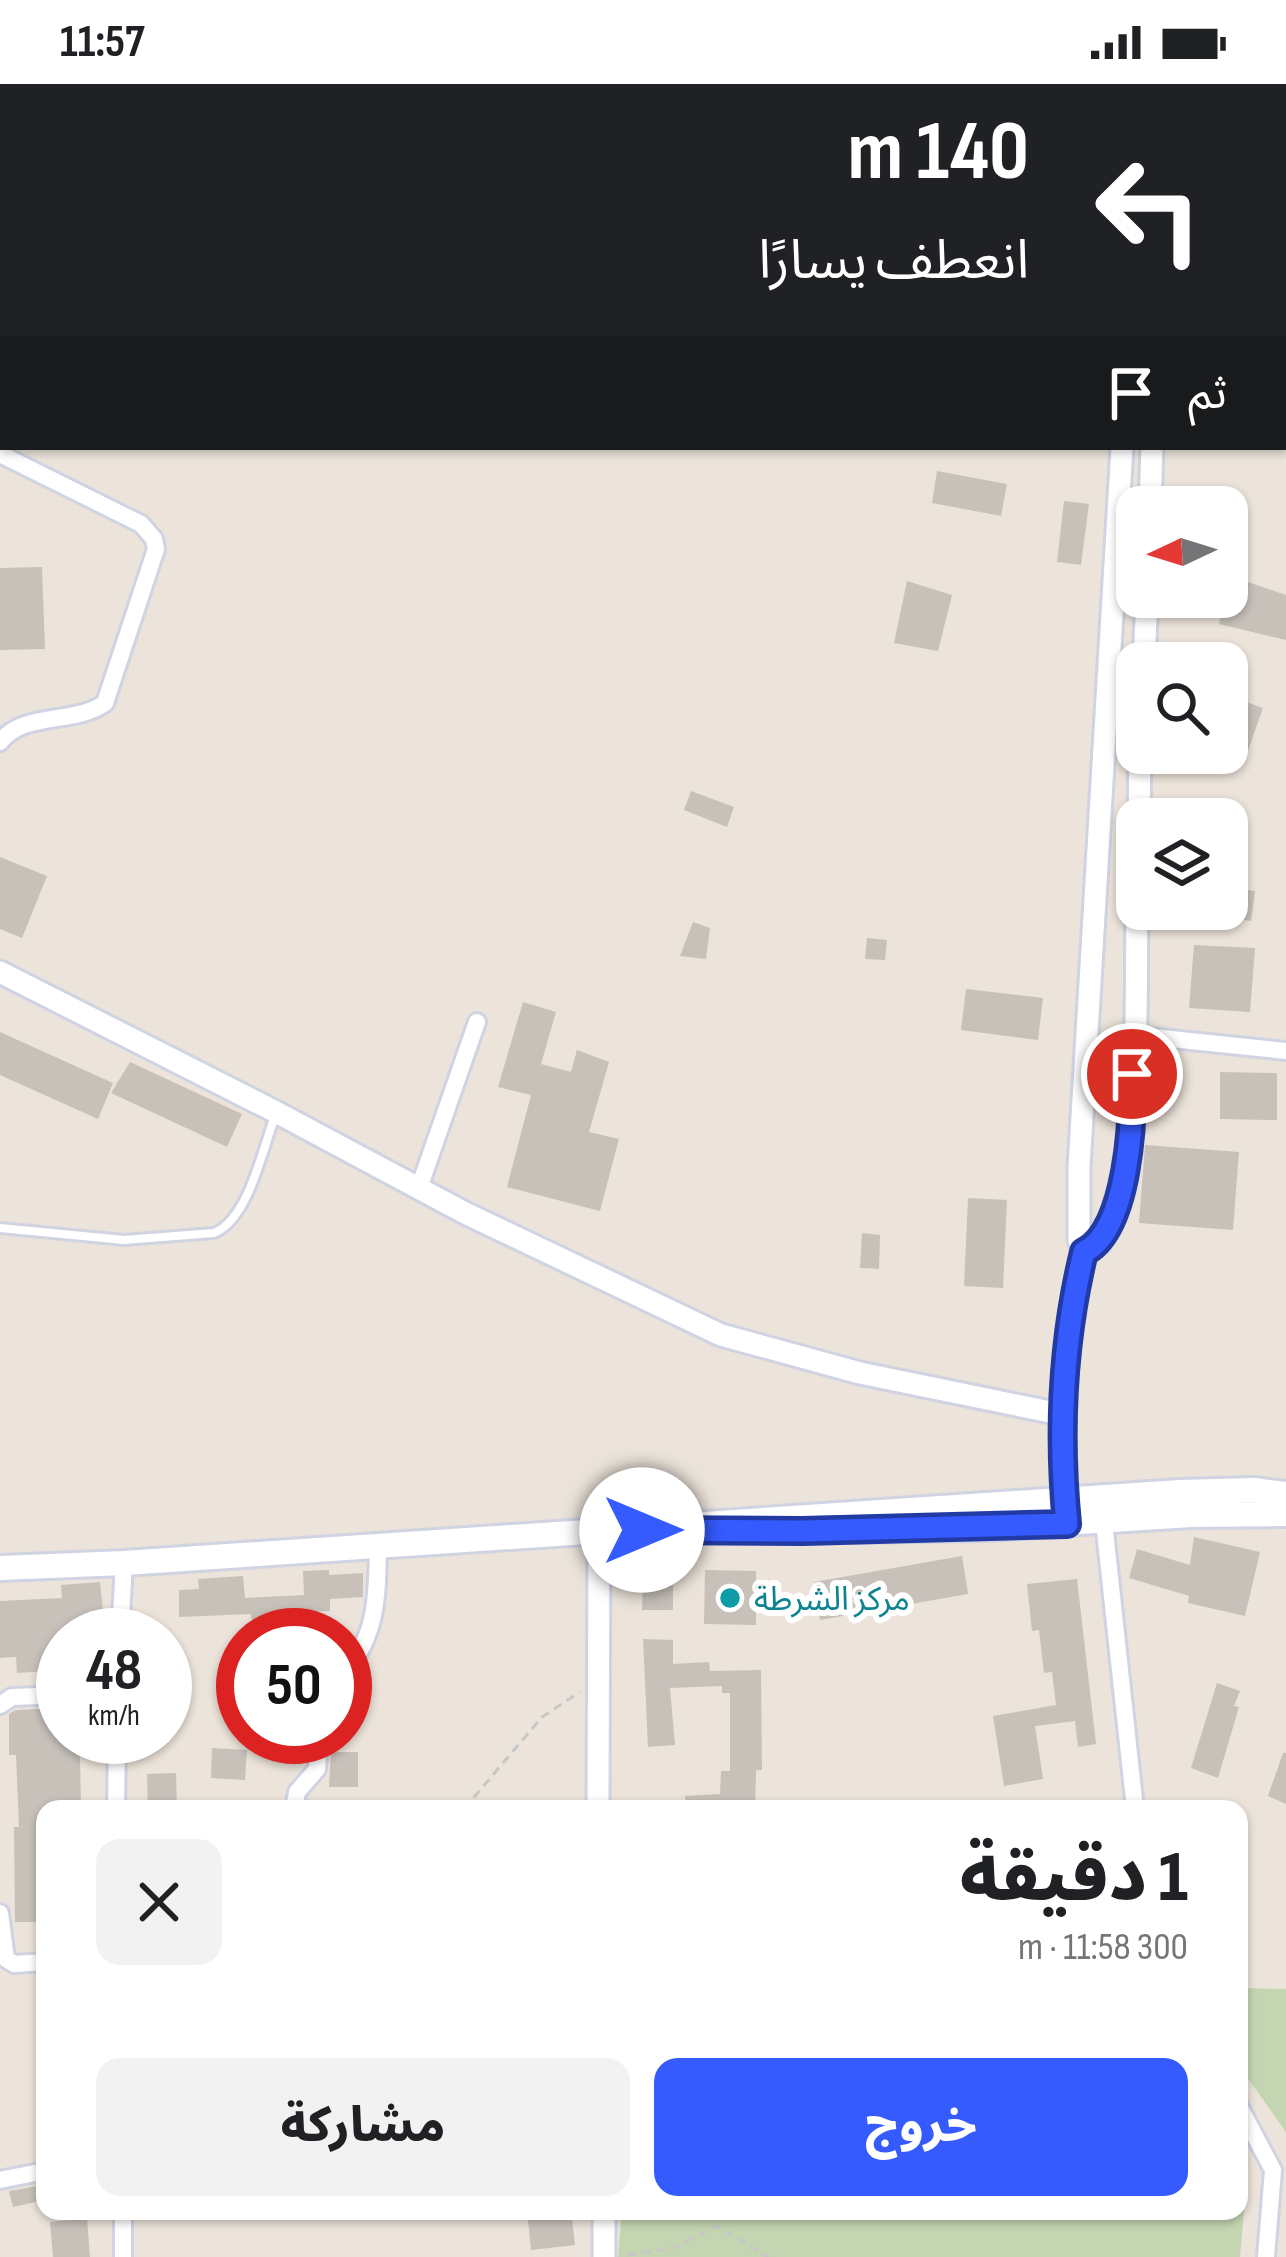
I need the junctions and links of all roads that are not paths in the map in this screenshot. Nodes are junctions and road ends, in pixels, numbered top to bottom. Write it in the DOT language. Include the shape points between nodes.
graph roads {
  1 [pos="1122,450"];
  2 [pos="1152,450"];
  3 [pos="0,454"];
  4 [pos="1151,486"];
  5 [pos="1109,678"];
  6 [pos="1116,678"];
  7 [pos="0,742"];
  8 [pos="1136,930"];
  9 [pos="1,975"];
  10 [pos="477,1022"];
  11 [pos="1132,1035"];
  12 [pos="1286,1051"];
  13 [pos="277,1112"];
  14 [pos="418,1188"];
  15 [pos="0,1228"];
  16 [pos="1084,1252"];
  17 [pos="1060,1414"];
  18 [pos="1286,1494"];
  19 [pos="1066,1512"];
  20 [pos="1286,1514"];
  21 [pos="1104,1522"];
  22 [pos="599,1532"];
  23 [pos="378,1547"];
  24 [pos="124,1563"];
  25 [pos="0,1568"];
  26 [pos="122,1608"];
  27 [pos="372,1624"];
  28 [pos="36,1696"];
  29 [pos="0,1705"];
  30 [pos="117,1764"];
  31 [pos="317,1764"];
  32 [pos="116,1800"];
  33 [pos="296,1800"];
  34 [pos="598,1800"];
  35 [pos="1134,1800"];
  36 [pos="0,1913"];
  37 [pos="36,1963"];
  38 [pos="1248,2121"];
  39 [pos="1279,2171"];
  40 [pos="36,2173"];
  41 [pos="0,2180"];
  42 [pos="123,2220"];
  43 [pos="604,2220"];
  44 [pos="123,2257"];
  45 [pos="604,2257"];
  46 [pos="1266,2257"];
  1 -- 5 [label="street"];
  2 -- 4 [label="street"];
  3 -- 7 [label="street" via="141,524 156,549 105,703 23,725"];
  5 -- 6 [label="street"];
  5 -- 16 [label="street" via="1079,1167"];
  8 -- 11 [label="street"];
  9 -- 13 [label="street"];
  10 -- 14 [label="street"];
  11 -- 12 [label="street"];
  11 -- 16 [label="street" via="1126,1166 1105,1227"];
  13 -- 14 [label="street"];
  13 -- 15 [label="lane" via="240,1214 226,1228 124,1240"];
  14 -- 17 [label="street" via="721,1335"];
  16 -- 17 [label="street"];
  17 -- 19 [label="street"];
  18 -- 19 [label="main road" via="1237,1490"];
  19 -- 21 [label="main road"];
  19 -- 22 [label="main road" via="780,1516"];
  20 -- 21 [label="main road"];
  21 -- 35 [label="street"];
  22 -- 23 [label="main road"];
  22 -- 34 [label="street"];
  23 -- 24 [label="main road"];
  23 -- 27 [label="street"];
  24 -- 25 [label="main road"];
  24 -- 26 [label="street"];
  28 -- 29 [label="street"];
  30 -- 32 [label="street"];
  31 -- 33 [label="street"];
  36 -- 37 [label="street" via="6,1960"];
  38 -- 39 [label="street"];
  39 -- 46 [label="street"];
  40 -- 41 [label="street"];
  42 -- 44 [label="street"];
  43 -- 45 [label="street"];
}
